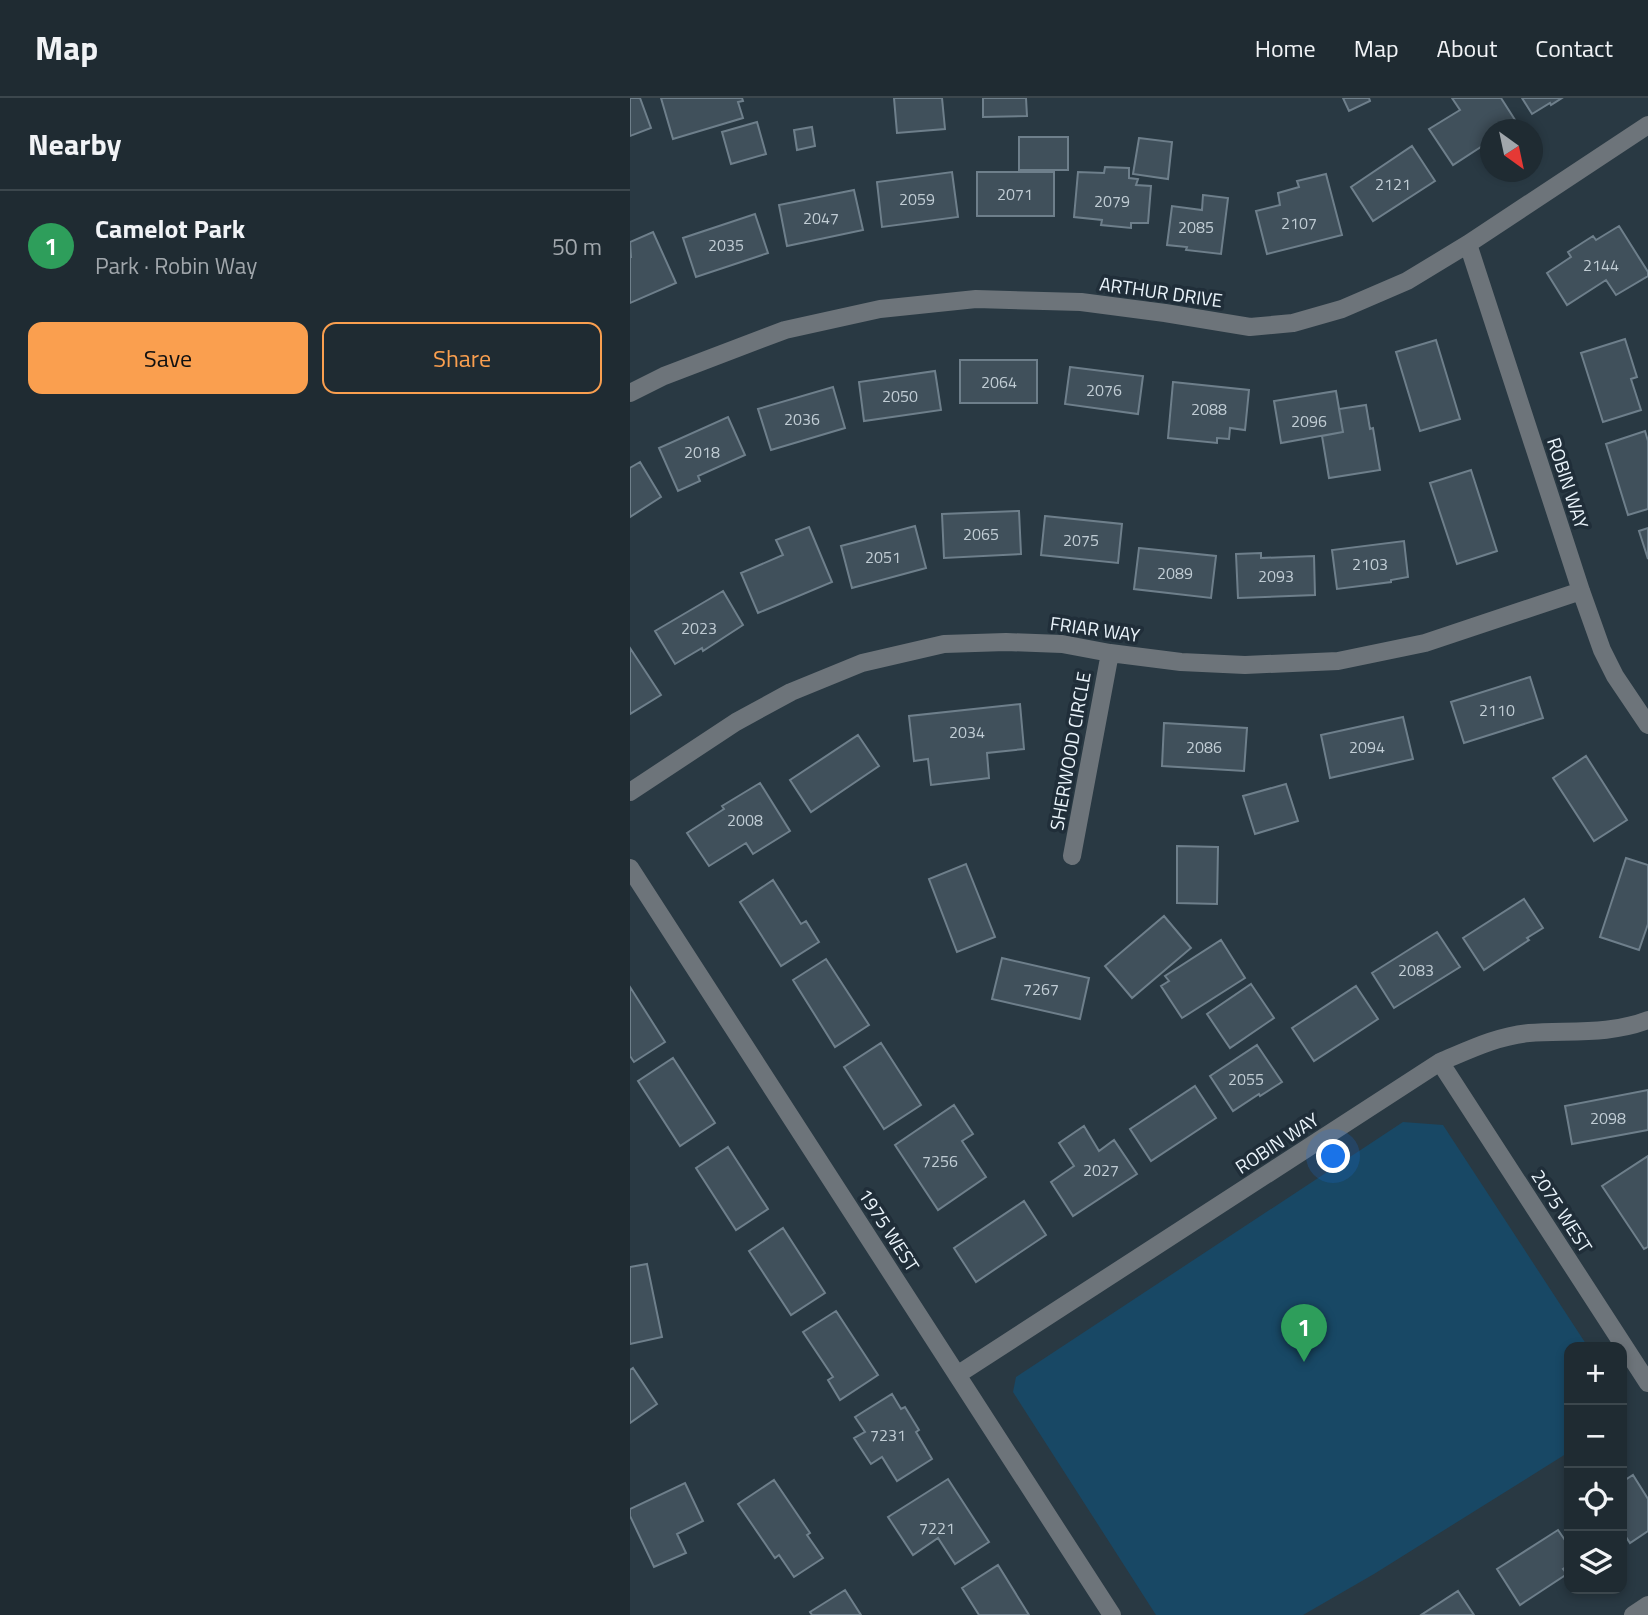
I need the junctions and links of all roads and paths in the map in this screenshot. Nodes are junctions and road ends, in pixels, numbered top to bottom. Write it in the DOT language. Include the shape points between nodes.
graph roads {
  1 [pos="1648,125"];
  2 [pos="1468,244"];
  3 [pos="630,393"];
  4 [pos="1581,590"];
  5 [pos="1110,653"];
  6 [pos="1648,725"];
  7 [pos="630,792"];
  8 [pos="1072,856"];
  9 [pos="630,868"];
  10 [pos="1648,1020"];
  11 [pos="1440,1062"];
  12 [pos="957,1375"];
  13 [pos="1648,1383"];
  14 [pos="1648,1605"];
  15 [pos="1112,1615"];
  16 [pos="1633,1615"];
  1 -- 2 [label="street, ARTHUR DRIVE"];
  2 -- 3 [label="street, ARTHUR DRIVE" via="1408,281 1342,309 1293,323 1250,327 1081,302 962,300 880,309 785,330"];
  2 -- 4 [label="street, ROBIN WAY"];
  4 -- 5 [label="street, FRIAR WAY" via="1425,643 1338,661 1245,665"];
  4 -- 6 [label="street, ROBIN WAY" via="1606,659"];
  5 -- 7 [label="street, FRIAR WAY" via="1062,644 944,644 862,663 791,692 736,722"];
  5 -- 8 [label="street, SHERWOOD CIRCLE"];
  9 -- 12 [label="street, 1975 WEST"];
  10 -- 11 [label="street, ROBIN WAY" via="1630,1027 1513,1036"];
  11 -- 12 [label="street, ROBIN WAY"];
  11 -- 13 [label="street, 2075 WEST"];
  12 -- 15 [label="street, 1975 WEST"];
  14 -- 16 [label="street"];
}
